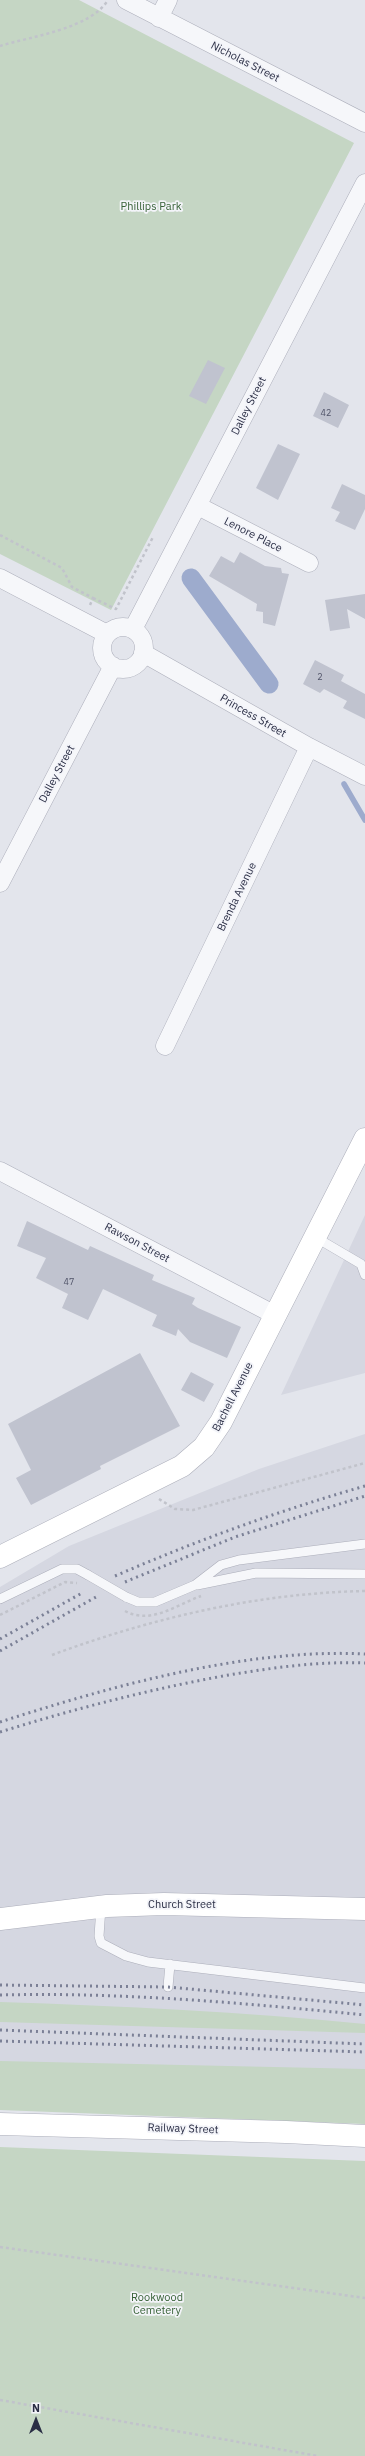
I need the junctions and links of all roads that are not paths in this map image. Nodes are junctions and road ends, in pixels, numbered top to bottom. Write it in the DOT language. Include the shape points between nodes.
graph roads {
  1 [pos="126,0"];
  2 [pos="168,0"];
  3 [pos="159,18"];
  4 [pos="365,123"];
  5 [pos="365,182"];
  6 [pos="198,506"];
  7 [pos="309,563"];
  8 [pos="0,578"];
  9 [pos="133,629"];
  10 [pos="107,634"];
  11 [pos="143,653"];
  12 [pos="113,666"];
  13 [pos="309,747"];
  14 [pos="365,776"];
  15 [pos="3,871"];
  16 [pos="165,1046"];
  17 [pos="365,1139"];
  18 [pos="0,1171"];
  19 [pos="314,1237"];
  20 [pos="365,1274"];
  21 [pos="275,1314"];
  22 [pos="365,1544"];
  23 [pos="0,1557"];
  24 [pos="365,1574"];
  25 [pos="195,1585"];
  26 [pos="0,1599"];
  27 [pos="101,1907"];
  28 [pos="365,1909"];
  29 [pos="0,1919"];
  30 [pos="170,1964"];
  31 [pos="168,1987"];
  32 [pos="365,1988"];
  33 [pos="0,2124"];
  34 [pos="365,2136"];
  1 -- 3 [label="street, Nicholas Street"];
  2 -- 3 [label="street"];
  3 -- 4 [label="street, Nicholas Street"];
  5 -- 6 [label="street, Dalley Street"];
  6 -- 7 [label="street, Lenore Place"];
  6 -- 9 [label="street, Dalley Street"];
  8 -- 10 [label="street"];
  9 -- 10 [label="street" via="119,627"];
  9 -- 11 [label="street" via="142,639"];
  10 -- 12 [label="street" via="102,652 108,663"];
  11 -- 12 [label="street" via="141,659 131,667"];
  11 -- 13 [label="street, Princess Street"];
  12 -- 15 [label="street, Dalley Street"];
  13 -- 14 [label="street, Princess Street"];
  13 -- 16 [label="street, Brenda Avenue"];
  17 -- 19 [label="main road, Bachell Avenue"];
  18 -- 21 [label="street, Rawson Street"];
  19 -- 20 [label="lane" via="361,1264"];
  19 -- 21 [label="main road, Bachell Avenue"];
  21 -- 23 [label="main road, Bachell Avenue" via="221,1422 204,1447 182,1466"];
  22 -- 25 [label="lane" via="239,1560 221,1566"];
  24 -- 25 [label="lane" via="256,1573"];
  25 -- 26 [label="lane, bridge" via="155,1602 138,1602 77,1569 62,1569"];
  27 -- 28 [label="main road, Church Street" via="164,1904"];
  27 -- 29 [label="main road, Church Street"];
  27 -- 30 [label="lane" via="101,1943 126,1956"];
  30 -- 31 [label="lane"];
  30 -- 32 [label="lane"];
  33 -- 34 [label="main road, Railway Street"];
}
